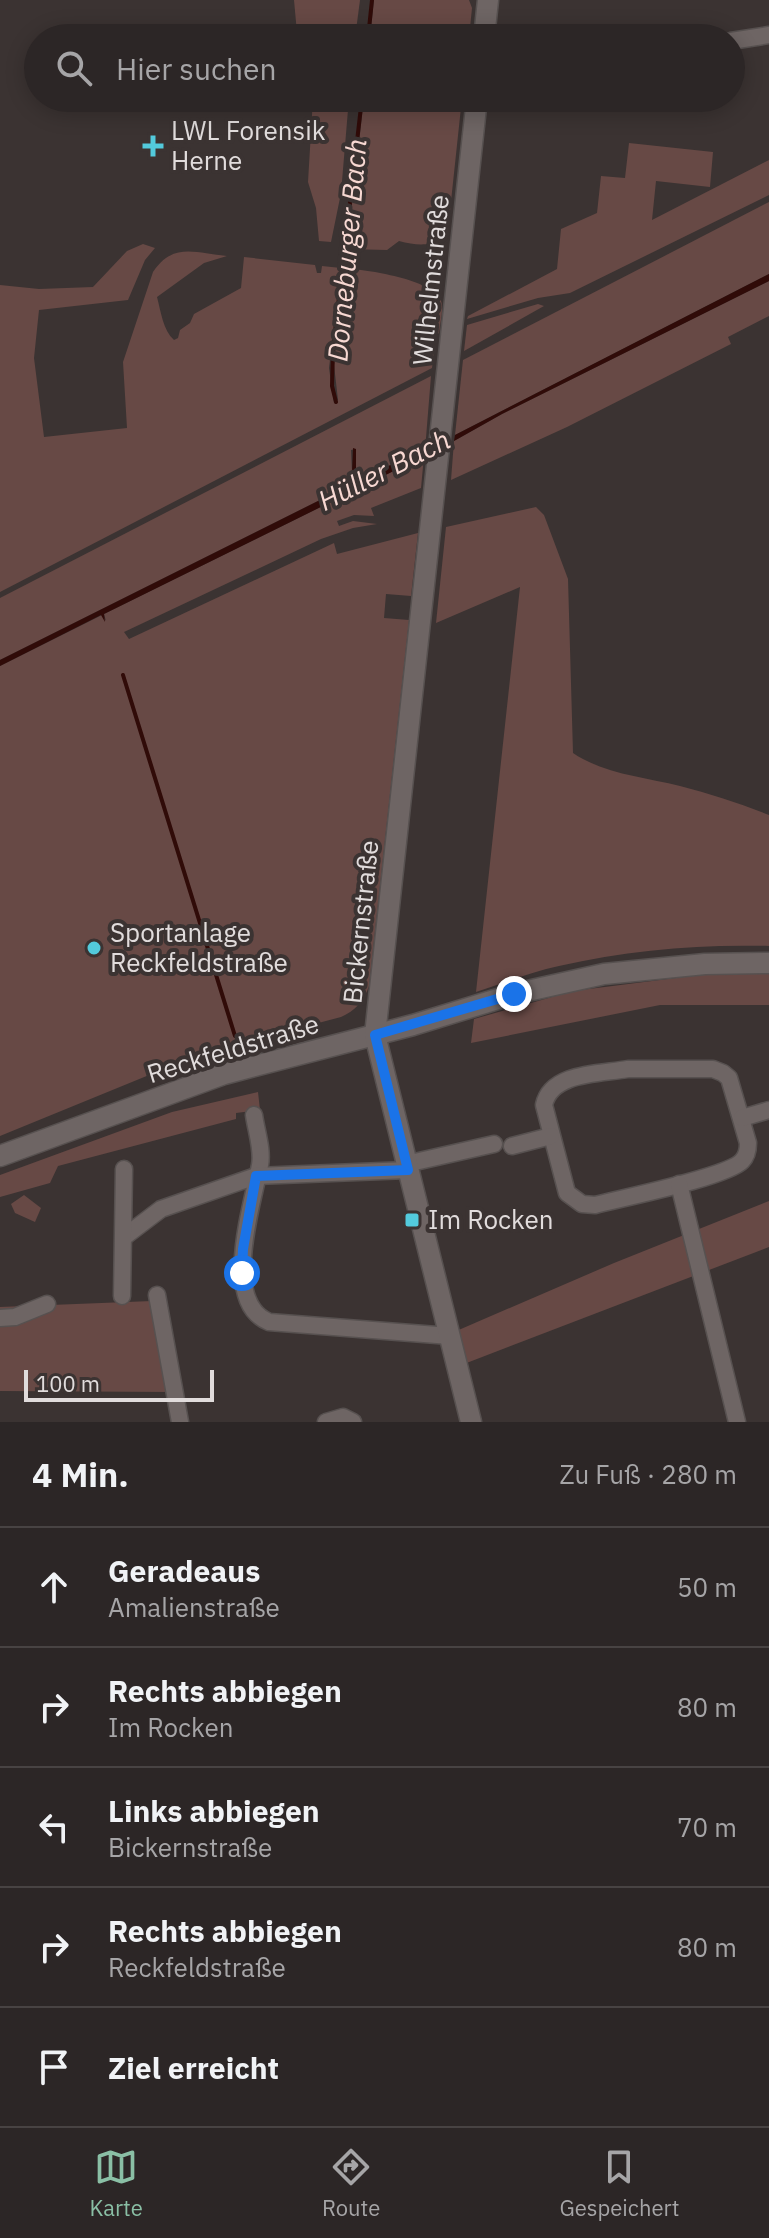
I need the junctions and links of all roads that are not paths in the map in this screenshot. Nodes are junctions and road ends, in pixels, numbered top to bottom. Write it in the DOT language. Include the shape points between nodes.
graph roads {
  1 [pos="488,0"];
  2 [pos="485,24"];
  3 [pos="769,35"];
  4 [pos="745,39"];
  5 [pos="475,112"];
  6 [pos="437,472"];
  7 [pos="769,963"];
  8 [pos="375,1035"];
  9 [pos="769,1110"];
  10 [pos="254,1115"];
  11 [pos="742,1118"];
  12 [pos="551,1136"];
  13 [pos="494,1144"];
  14 [pos="512,1146"];
  15 [pos="0,1156"];
  16 [pos="407,1167"];
  17 [pos="124,1169"];
  18 [pos="256,1176"];
  19 [pos="679,1184"];
  20 [pos="124,1237"];
  21 [pos="157,1295"];
  22 [pos="122,1296"];
  23 [pos="47,1304"];
  24 [pos="0,1318"];
  25 [pos="450,1336"];
  26 [pos="348,1420"];
  27 [pos="180,1422"];
  28 [pos="326,1422"];
  29 [pos="471,1422"];
  30 [pos="737,1422"];
  1 -- 2 [label="street"];
  3 -- 4 [label="street"];
  5 -- 6 [label="street, Wilhelmstraße"];
  6 -- 8 [label="street, Bickernstraße"];
  7 -- 8 [label="street, Reckfeldstraße" via="604,974"];
  8 -- 15 [label="street, Reckfeldstraße" via="224,1074"];
  8 -- 16 [label="street, Bickernstraße"];
  9 -- 11 [label="street"];
  10 -- 18 [label="street" via="261,1164"];
  11 -- 12 [label="street" via="723,1073 628,1069 554,1085 544,1105"];
  11 -- 19 [label="street" via="748,1143 741,1163"];
  12 -- 14 [label="street"];
  12 -- 19 [label="street" via="567,1193 582,1204"];
  13 -- 16 [label="street"];
  16 -- 18 [label="street"];
  16 -- 25 [label="street, Bickernstraße"];
  17 -- 20 [label="street"];
  18 -- 20 [label="street" via="161,1209"];
  18 -- 25 [label="street" via="242,1273 258,1318"];
  19 -- 30 [label="street"];
  20 -- 22 [label="street"];
  21 -- 27 [label="street"];
  23 -- 24 [label="street"];
  25 -- 29 [label="street, Bickernstraße"];
  26 -- 28 [label="street"];
}
